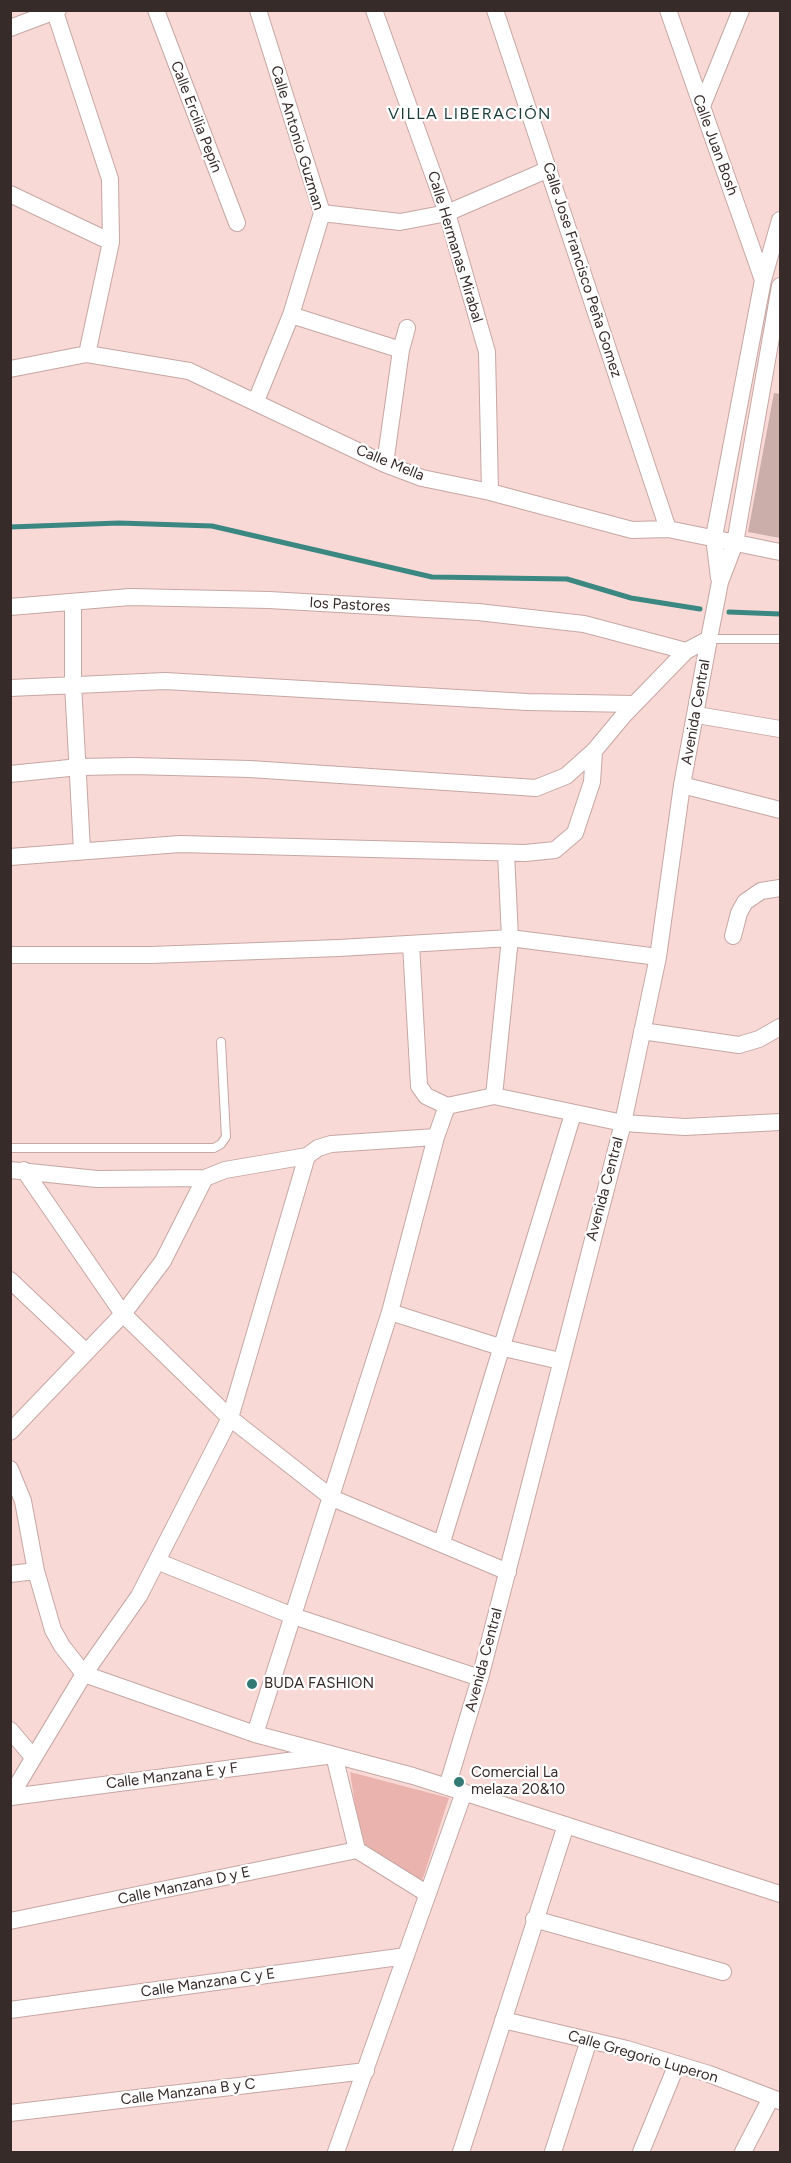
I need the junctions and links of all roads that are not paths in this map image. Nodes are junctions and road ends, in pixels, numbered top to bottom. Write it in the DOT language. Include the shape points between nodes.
graph roads {
  1 [pos="156,10"];
  2 [pos="258,10"];
  3 [pos="374,10"];
  4 [pos="512,10"];
  5 [pos="668,10"];
  6 [pos="741,10"];
  7 [pos="56,11"];
  8 [pos="497,17"];
  9 [pos="10,28"];
  10 [pos="702,106"];
  11 [pos="549,169"];
  12 [pos="10,194"];
  13 [pos="322,213"];
  14 [pos="447,213"];
  15 [pos="780,220"];
  16 [pos="237,223"];
  17 [pos="111,242"];
  18 [pos="763,280"];
  19 [pos="780,286"];
  20 [pos="291,315"];
  21 [pos="407,328"];
  22 [pos="776,336"];
  23 [pos="401,350"];
  24 [pos="87,354"];
  25 [pos="10,369"];
  26 [pos="256,401"];
  27 [pos="385,464"];
  28 [pos="490,492"];
  29 [pos="668,529"];
  30 [pos="714,537"];
  31 [pos="735,543"];
  32 [pos="780,552"];
  33 [pos="720,582"];
  34 [pos="73,602"];
  35 [pos="10,607"];
  36 [pos="709,639"];
  37 [pos="780,639"];
  38 [pos="686,651"];
  39 [pos="73,684"];
  40 [pos="10,688"];
  41 [pos="634,704"];
  42 [pos="697,715"];
  43 [pos="780,729"];
  44 [pos="594,751"];
  45 [pos="79,767"];
  46 [pos="10,774"];
  47 [pos="682,786"];
  48 [pos="780,810"];
  49 [pos="82,850"];
  50 [pos="506,853"];
  51 [pos="10,858"];
  52 [pos="780,888"];
  53 [pos="733,936"];
  54 [pos="510,938"];
  55 [pos="411,944"];
  56 [pos="10,955"];
  57 [pos="658,957"];
  58 [pos="780,1027"];
  59 [pos="642,1031"];
  60 [pos="221,1041"];
  61 [pos="494,1096"];
  62 [pos="447,1106"];
  63 [pos="573,1114"];
  64 [pos="780,1122"];
  65 [pos="623,1123"];
  66 [pos="436,1137"];
  67 [pos="10,1148"];
  68 [pos="307,1156"];
  69 [pos="17,1170"];
  70 [pos="205,1178"];
  71 [pos="10,1280"];
  72 [pos="390,1312"];
  73 [pos="123,1314"];
  74 [pos="500,1347"];
  75 [pos="85,1351"];
  76 [pos="560,1361"];
  77 [pos="230,1418"];
  78 [pos="10,1432"];
  79 [pos="10,1469"];
  80 [pos="332,1498"];
  81 [pos="442,1542"];
  82 [pos="159,1562"];
  83 [pos="36,1571"];
  84 [pos="508,1572"];
  85 [pos="10,1574"];
  86 [pos="293,1616"];
  87 [pos="84,1674"];
  88 [pos="480,1677"];
  89 [pos="10,1730"];
  90 [pos="255,1734"];
  91 [pos="334,1755"];
  92 [pos="33,1757"];
  93 [pos="447,1787"];
  94 [pos="464,1792"];
  95 [pos="10,1797"];
  96 [pos="566,1825"];
  97 [pos="357,1850"];
  98 [pos="426,1893"];
  99 [pos="780,1894"];
  100 [pos="534,1919"];
  101 [pos="10,1921"];
  102 [pos="406,1956"];
  103 [pos="723,1972"];
  104 [pos="10,2010"];
  105 [pos="503,2020"];
  106 [pos="589,2040"];
  107 [pos="677,2064"];
  108 [pos="366,2071"];
  109 [pos="776,2099"];
  110 [pos="10,2113"];
  111 [pos="336,2152"];
  112 [pos="461,2152"];
  113 [pos="553,2152"];
  114 [pos="641,2152"];
  115 [pos="743,2152"];
  1 -- 16 [label="street, Calle Ercilia Pepín"];
  2 -- 13 [label="street, Calle Antonio Guzman"];
  3 -- 14 [label="street, Calle Hermanas Mirabal"];
  4 -- 8 [label="street"];
  5 -- 10 [label="street, Calle Juan Bosh"];
  6 -- 10 [label="street"];
  7 -- 9 [label="street"];
  7 -- 17 [label="street" via="110,179"];
  8 -- 11 [label="street, Calle Jose Francisco Peña Gomez"];
  10 -- 18 [label="street, Calle Juan Bosh"];
  11 -- 14 [label="street"];
  11 -- 29 [label="street, Calle Jose Francisco Peña Gomez"];
  12 -- 17 [label="street"];
  13 -- 14 [label="street" via="400,222"];
  13 -- 20 [label="street, Calle Antonio Guzman"];
  14 -- 28 [label="street, Calle Hermanas Mirabal" via="488,352"];
  15 -- 18 [label="street, Avenida Central"];
  17 -- 24 [label="street"];
  18 -- 30 [label="street, Avenida Central"];
  19 -- 22 [label="street, Avenida Central"];
  20 -- 23 [label="street"];
  20 -- 26 [label="street, Calle Antonio Guzman"];
  21 -- 23 [label="street"];
  22 -- 31 [label="street, Avenida Central"];
  23 -- 27 [label="street"];
  24 -- 25 [label="street, Calle Mella"];
  24 -- 26 [label="street, Calle Mella" via="189,371"];
  26 -- 27 [label="street, Calle Mella"];
  27 -- 28 [label="street, Calle Mella" via="422,478"];
  28 -- 29 [label="street, Calle Mella" via="632,530"];
  29 -- 30 [label="street, Calle Mella"];
  30 -- 31 [label="street, Calle Mella"];
  30 -- 33 [label="street, Avenida Central"];
  31 -- 32 [label="street, Calle Mella"];
  31 -- 33 [label="street, Avenida Central"];
  33 -- 36 [label="street, Avenida Central"];
  34 -- 35 [label="street, los Pastores"];
  34 -- 38 [label="street, los Pastores" via="130,597 478,612 584,624"];
  34 -- 39 [label="street"];
  36 -- 37 [label="lane"];
  36 -- 38 [label="street"];
  36 -- 42 [label="street, Avenida Central"];
  38 -- 41 [label="street"];
  39 -- 40 [label="street"];
  39 -- 41 [label="street" via="165,681 527,702"];
  39 -- 45 [label="street"];
  41 -- 44 [label="street"];
  42 -- 43 [label="street"];
  42 -- 47 [label="street, Avenida Central"];
  44 -- 45 [label="street" via="566,776 536,788 250,769"];
  44 -- 50 [label="street" via="592,782 575,833 568,842 555,850"];
  45 -- 46 [label="street"];
  45 -- 49 [label="street"];
  47 -- 48 [label="street"];
  47 -- 57 [label="street, Avenida Central"];
  49 -- 50 [label="street" via="180,844"];
  49 -- 51 [label="street"];
  50 -- 54 [label="street"];
  52 -- 53 [label="street" via="761,891 745,902"];
  54 -- 55 [label="street"];
  54 -- 57 [label="street"];
  54 -- 61 [label="street"];
  55 -- 56 [label="street" via="151,955"];
  55 -- 62 [label="street" via="419,1086 426,1096"];
  57 -- 59 [label="street, Avenida Central"];
  58 -- 59 [label="street" via="739,1045"];
  59 -- 65 [label="street, Avenida Central"];
  60 -- 67 [label="lane" via="226,1137 214,1148"];
  61 -- 62 [label="street"];
  61 -- 63 [label="street"];
  62 -- 66 [label="street"];
  63 -- 65 [label="street"];
  63 -- 74 [label="street"];
  64 -- 65 [label="street" via="685,1127"];
  65 -- 76 [label="street, Avenida Central"];
  66 -- 68 [label="street" via="331,1144"];
  66 -- 72 [label="street"];
  68 -- 70 [label="street" via="225,1170"];
  68 -- 77 [label="street"];
  69 -- 70 [label="street" via="98,1179"];
  69 -- 73 [label="street"];
  70 -- 73 [label="street" via="163,1260"];
  71 -- 75 [label="street"];
  72 -- 74 [label="street"];
  72 -- 80 [label="street"];
  73 -- 75 [label="street"];
  73 -- 77 [label="street"];
  74 -- 76 [label="street"];
  74 -- 81 [label="street"];
  75 -- 78 [label="street"];
  76 -- 84 [label="street, Avenida Central"];
  77 -- 80 [label="street"];
  77 -- 82 [label="street"];
  79 -- 83 [label="street" via="23,1501"];
  80 -- 81 [label="street"];
  80 -- 86 [label="street"];
  81 -- 84 [label="street"];
  82 -- 86 [label="street"];
  82 -- 87 [label="street"];
  83 -- 85 [label="street"];
  83 -- 87 [label="street" via="56,1637"];
  84 -- 88 [label="street, Avenida Central"];
  86 -- 88 [label="street"];
  86 -- 90 [label="street"];
  87 -- 90 [label="street"];
  87 -- 92 [label="street"];
  88 -- 93 [label="street, Avenida Central"];
  89 -- 92 [label="street"];
  90 -- 91 [label="street"];
  91 -- 93 [label="street"];
  91 -- 95 [label="street, Calle Manzana E y F"];
  91 -- 97 [label="street"];
  92 -- 95 [label="street"];
  93 -- 94 [label="street"];
  94 -- 96 [label="street"];
  94 -- 98 [label="street"];
  96 -- 99 [label="street"];
  96 -- 100 [label="street"];
  97 -- 98 [label="street"];
  97 -- 101 [label="street, Calle Manzana D y E"];
  98 -- 102 [label="street"];
  100 -- 103 [label="street"];
  100 -- 105 [label="street"];
  102 -- 104 [label="street, Calle Manzana C y E"];
  102 -- 108 [label="street"];
  105 -- 106 [label="street, Calle Gregorio Luperon"];
  105 -- 112 [label="street"];
  106 -- 107 [label="street, Calle Gregorio Luperon"];
  106 -- 113 [label="street"];
  107 -- 109 [label="street, Calle Gregorio Luperon"];
  107 -- 114 [label="street"];
  108 -- 110 [label="street, Calle Manzana B y C"];
  108 -- 111 [label="street"];
  109 -- 115 [label="street"];
}
